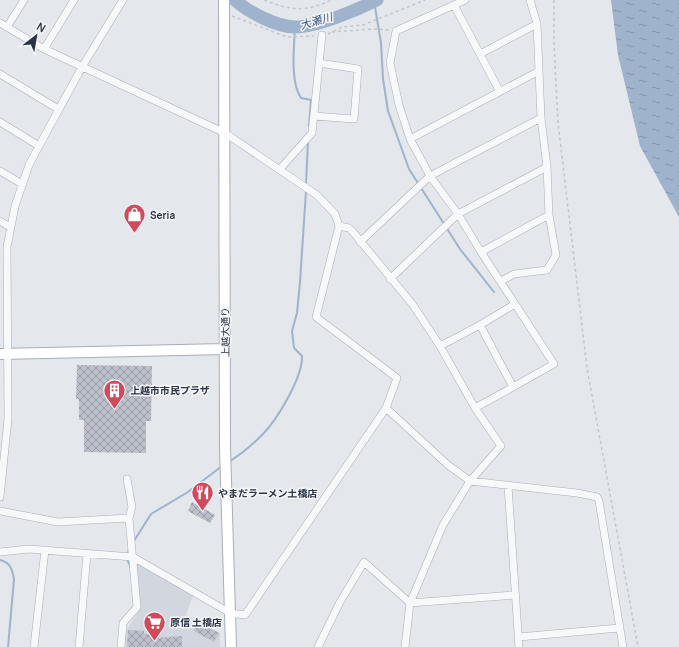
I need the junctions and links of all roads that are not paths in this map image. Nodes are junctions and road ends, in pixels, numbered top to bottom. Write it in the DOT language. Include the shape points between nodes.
graph roads {
  1 [pos="24,0"];
  2 [pos="74,0"];
  3 [pos="123,0"];
  4 [pos="224,0"];
  5 [pos="465,0"];
  6 [pos="530,0"];
  7 [pos="454,5"];
  8 [pos="0,23"];
  9 [pos="537,24"];
  10 [pos="7,27"];
  11 [pos="322,36"];
  12 [pos="44,49"];
  13 [pos="480,54"];
  14 [pos="319,63"];
  15 [pos="82,67"];
  16 [pos="539,71"];
  17 [pos="0,74"];
  18 [pos="500,92"];
  19 [pos="58,109"];
  20 [pos="314,116"];
  21 [pos="541,118"];
  22 [pos="0,122"];
  23 [pos="226,133"];
  24 [pos="410,139"];
  25 [pos="39,146"];
  26 [pos="547,167"];
  27 [pos="280,169"];
  28 [pos="0,171"];
  29 [pos="430,176"];
  30 [pos="22,184"];
  31 [pos="458,214"];
  32 [pos="549,215"];
  33 [pos="0,221"];
  34 [pos="339,226"];
  35 [pos="10,227"];
  36 [pos="360,242"];
  37 [pos="481,252"];
  38 [pos="390,278"];
  39 [pos="501,281"];
  40 [pos="4,289"];
  41 [pos="515,304"];
  42 [pos="480,325"];
  43 [pos="440,346"];
  44 [pos="225,349"];
  45 [pos="5,354"];
  46 [pos="513,387"];
  47 [pos="386,408"];
  48 [pos="475,408"];
  49 [pos="0,418"];
  50 [pos="8,419"];
  51 [pos="127,479"];
  52 [pos="470,481"];
  53 [pos="508,486"];
  54 [pos="1,488"];
  55 [pos="0,497"];
  56 [pos="0,511"];
  57 [pos="129,518"];
  58 [pos="45,550"];
  59 [pos="0,552"];
  60 [pos="87,554"];
  61 [pos="133,557"];
  62 [pos="515,595"];
  63 [pos="410,603"];
  64 [pos="230,613"];
  65 [pos="619,628"];
  66 [pos="519,637"];
  67 [pos="34,647"];
  68 [pos="79,647"];
  69 [pos="121,647"];
  70 [pos="231,647"];
  71 [pos="318,647"];
  72 [pos="404,647"];
  73 [pos="520,647"];
  74 [pos="623,647"];
  1 -- 10 [label="street"];
  2 -- 12 [label="street"];
  3 -- 15 [label="street"];
  4 -- 23 [label="main road, 上越大通り"];
  5 -- 7 [label="street"];
  6 -- 9 [label="street"];
  7 -- 13 [label="street"];
  7 -- 24 [label="street" via="396,31 390,63"];
  8 -- 10 [label="street"];
  9 -- 13 [label="street"];
  9 -- 16 [label="street"];
  10 -- 12 [label="street"];
  11 -- 14 [label="street"];
  12 -- 15 [label="street"];
  13 -- 18 [label="street"];
  14 -- 20 [label="street"];
  14 -- 20 [label="street" via="358,68 354,120"];
  15 -- 19 [label="street"];
  15 -- 23 [label="street"];
  16 -- 18 [label="street"];
  16 -- 21 [label="street"];
  17 -- 19 [label="street"];
  18 -- 24 [label="street"];
  19 -- 25 [label="street"];
  20 -- 27 [label="street" via="312,133"];
  21 -- 26 [label="street"];
  21 -- 29 [label="street"];
  22 -- 25 [label="street"];
  23 -- 27 [label="street"];
  23 -- 44 [label="main road, 上越大通り"];
  24 -- 29 [label="street"];
  25 -- 30 [label="street"];
  26 -- 31 [label="street"];
  26 -- 32 [label="street"];
  27 -- 34 [label="street" via="322,200 335,214"];
  28 -- 30 [label="street"];
  29 -- 31 [label="street"];
  29 -- 36 [label="street"];
  30 -- 35 [label="street"];
  31 -- 37 [label="street"];
  31 -- 38 [label="street"];
  32 -- 37 [label="street"];
  32 -- 39 [label="street" via="556,255 547,270 514,274"];
  33 -- 35 [label="street"];
  34 -- 36 [label="street" via="349,228"];
  34 -- 47 [label="street" via="316,317 397,378"];
  35 -- 40 [label="street"];
  36 -- 38 [label="street"];
  37 -- 39 [label="street"];
  38 -- 43 [label="street" via="413,305"];
  39 -- 41 [label="street"];
  40 -- 45 [label="street"];
  41 -- 42 [label="street"];
  41 -- 46 [label="street" via="554,364"];
  42 -- 43 [label="street"];
  42 -- 46 [label="street"];
  43 -- 48 [label="street"];
  44 -- 45 [label="main road"];
  44 -- 64 [label="main road, 上越大通り"];
  45 -- 50 [label="street"];
  46 -- 48 [label="street"];
  47 -- 52 [label="street"];
  47 -- 64 [label="street" via="245,615"];
  48 -- 52 [label="street" via="501,446"];
  49 -- 50 [label="street"];
  50 -- 54 [label="street"];
  51 -- 57 [label="street" via="132,507"];
  52 -- 53 [label="street"];
  52 -- 63 [label="street" via="443,525"];
  53 -- 62 [label="street"];
  53 -- 65 [label="street" via="597,497"];
  54 -- 55 [label="street"];
  56 -- 57 [label="street" via="58,522"];
  57 -- 61 [label="street"];
  58 -- 59 [label="street"];
  58 -- 60 [label="street"];
  58 -- 67 [label="street"];
  60 -- 61 [label="street"];
  60 -- 68 [label="street"];
  61 -- 64 [label="street"];
  61 -- 69 [label="street" via="137,607 123,623"];
  62 -- 63 [label="street"];
  62 -- 66 [label="street"];
  63 -- 71 [label="street" via="364,562 340,602"];
  63 -- 72 [label="street"];
  64 -- 70 [label="main road, 上越大通り"];
  65 -- 66 [label="street"];
  65 -- 74 [label="street"];
  66 -- 73 [label="street"];
}
